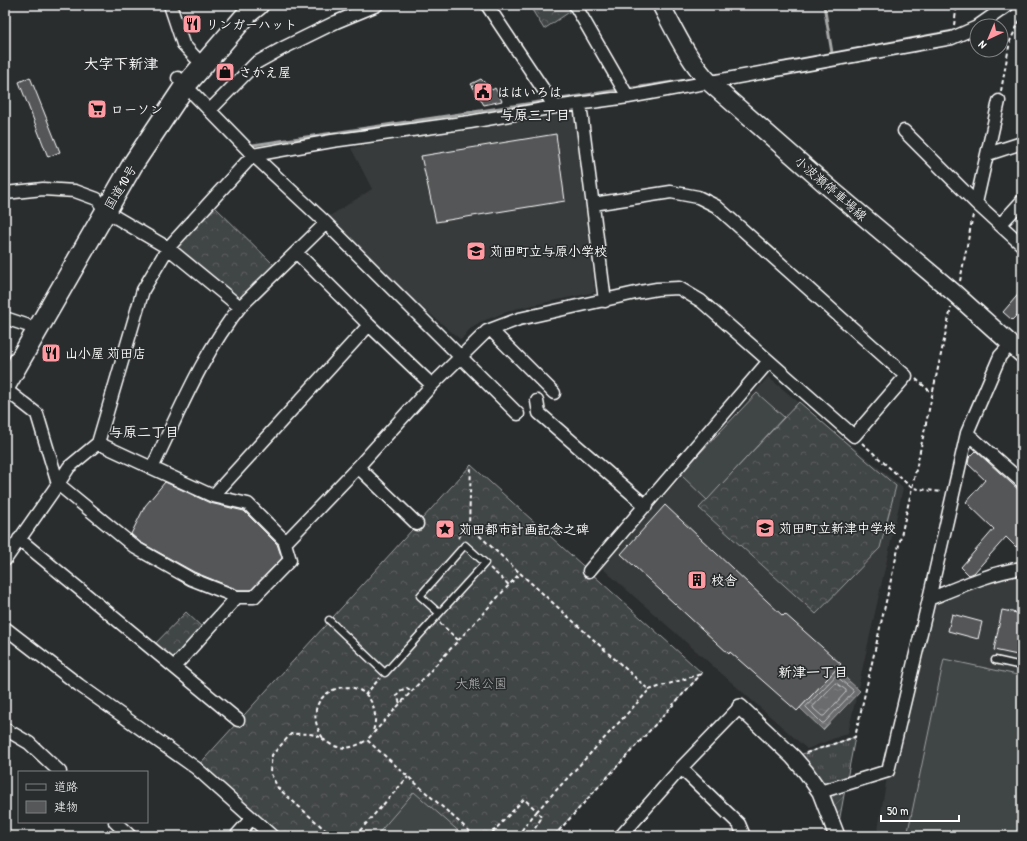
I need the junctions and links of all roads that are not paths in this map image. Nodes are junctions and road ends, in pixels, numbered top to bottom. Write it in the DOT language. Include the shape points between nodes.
graph roads {
  1 [pos="170,5"];
  2 [pos="246,5"];
  3 [pos="258,5"];
  4 [pos="377,5"];
  5 [pos="487,5"];
  6 [pos="575,5"];
  7 [pos="661,5"];
  8 [pos="1008,5"];
  9 [pos="989,18"];
  10 [pos="969,30"];
  11 [pos="195,56"];
  12 [pos="182,82"];
  13 [pos="710,83"];
  14 [pos="628,97"];
  15 [pos="999,101"];
  16 [pos="580,104"];
  17 [pos="555,107"];
  18 [pos="210,110"];
  19 [pos="904,131"];
  20 [pos="1022,143"];
  21 [pos="988,154"];
  22 [pos="253,155"];
  23 [pos="5,193"];
  24 [pos="1022,201"];
  25 [pos="593,204"];
  26 [pos="976,204"];
  27 [pos="101,205"];
  28 [pos="326,223"];
  29 [pos="1000,225"];
  30 [pos="1022,245"];
  31 [pos="168,248"];
  32 [pos="297,253"];
  33 [pos="606,301"];
  34 [pos="240,307"];
  35 [pos="5,318"];
  36 [pos="369,325"];
  37 [pos="26,326"];
  38 [pos="491,330"];
  39 [pos="1016,349"];
  40 [pos="462,356"];
  41 [pos="769,361"];
  42 [pos="5,364"];
  43 [pos="432,385"];
  44 [pos="5,386"];
  45 [pos="5,390"];
  46 [pos="554,393"];
  47 [pos="537,401"];
  48 [pos="518,414"];
  49 [pos="967,433"];
  50 [pos="98,443"];
  51 [pos="358,467"];
  52 [pos="152,468"];
  53 [pos="1022,482"];
  54 [pos="58,484"];
  55 [pos="213,496"];
  56 [pos="646,506"];
  57 [pos="417,524"];
  58 [pos="19,540"];
  59 [pos="285,543"];
  60 [pos="5,560"];
  61 [pos="1022,568"];
  62 [pos="589,571"];
  63 [pos="238,597"];
  64 [pos="929,599"];
  65 [pos="439,613"];
  66 [pos="329,620"];
  67 [pos="5,628"];
  68 [pos="995,660"];
  69 [pos="1022,666"];
  70 [pos="174,667"];
  71 [pos="740,708"];
  72 [pos="238,720"];
  73 [pos="5,729"];
  74 [pos="681,768"];
  75 [pos="59,771"];
  76 [pos="820,792"];
  77 [pos="252,818"];
  78 [pos="116,823"];
  79 [pos="130,836"];
  80 [pos="236,836"];
  81 [pos="272,836"];
  82 [pos="621,836"];
  83 [pos="744,836"];
  84 [pos="837,836"];
  1 -- 11 [label="street" via="183,44"];
  2 -- 11 [label="highway, 国道10号" via="216,32"];
  3 -- 12 [label="highway, 国道10号"];
  4 -- 18 [label="street" via="336,22 256,63"];
  5 -- 17 [label="street"];
  6 -- 14 [label="street"];
  7 -- 13 [label="main road, 小波瀬停車場線" via="689,57"];
  8 -- 9 [label="street"];
  10 -- 13 [label="street" via="952,38"];
  11 -- 12 [label="highway, 国道10号"];
  12 -- 18 [label="street"];
  12 -- 27 [label="highway, 国道10号" via="133,164"];
  13 -- 14 [label="street"];
  13 -- 39 [label="main road, 小波瀬停車場線"];
  14 -- 16 [label="street"];
  15 -- 21 [label="street"];
  16 -- 17 [label="street"];
  16 -- 25 [label="street"];
  17 -- 22 [label="street"];
  18 -- 22 [label="street"];
  19 -- 26 [label="street"];
  20 -- 21 [label="street"];
  21 -- 26 [label="street"];
  22 -- 28 [label="street"];
  22 -- 31 [label="street"];
  23 -- 27 [label="street" via="43,189 75,191"];
  24 -- 29 [label="street"];
  25 -- 33 [label="street"];
  25 -- 41 [label="street" via="671,192 698,197 716,206 906,376 854,436"];
  26 -- 29 [label="street"];
  27 -- 31 [label="street"];
  27 -- 37 [label="highway, 国道10号"];
  27 -- 44 [label="highway, 国道10号"];
  28 -- 32 [label="street"];
  28 -- 40 [label="street"];
  29 -- 30 [label="street"];
  31 -- 34 [label="street"];
  31 -- 50 [label="street" via="143,290"];
  32 -- 34 [label="street"];
  32 -- 36 [label="street"];
  33 -- 38 [label="street" via="519,319"];
  33 -- 41 [label="street" via="657,289 679,288 701,301"];
  34 -- 52 [label="street" via="205,360"];
  35 -- 37 [label="street"];
  36 -- 43 [label="street"];
  36 -- 55 [label="street"];
  37 -- 42 [label="highway, 国道10号"];
  38 -- 40 [label="street"];
  38 -- 46 [label="street"];
  39 -- 49 [label="street" via="1000,356"];
  40 -- 43 [label="street"];
  40 -- 48 [label="street"];
  41 -- 56 [label="street"];
  43 -- 51 [label="street"];
  45 -- 54 [label="street" via="37,414"];
  47 -- 56 [label="street" via="539,413"];
  49 -- 53 [label="street"];
  49 -- 64 [label="street"];
  50 -- 52 [label="street"];
  50 -- 54 [label="street" via="68,467"];
  51 -- 57 [label="street"];
  51 -- 59 [label="street"];
  52 -- 55 [label="street"];
  54 -- 58 [label="street"];
  54 -- 63 [label="street" via="136,548 191,579"];
  55 -- 59 [label="street" via="248,504"];
  56 -- 62 [label="street"];
  58 -- 60 [label="street"];
  58 -- 70 [label="street"];
  59 -- 63 [label="street" via="290,560 254,596"];
  61 -- 64 [label="street" via="974,581"];
  63 -- 70 [label="street"];
  64 -- 76 [label="street" via="888,771"];
  65 -- 65 [label="lane" via="484,563 465,545 420,596"];
  65 -- 66 [label="lane" via="385,673"];
  67 -- 77 [label="street" via="79,685 196,768"];
  68 -- 69 [label="lane"];
  70 -- 72 [label="street"];
  71 -- 74 [label="street"];
  71 -- 76 [label="street" via="793,757"];
  73 -- 75 [label="street" via="29,743"];
  74 -- 82 [label="street"];
  74 -- 83 [label="street" via="739,824"];
  76 -- 84 [label="street"];
  77 -- 80 [label="street"];
  77 -- 81 [label="street"];
  78 -- 79 [label="street"];
}
